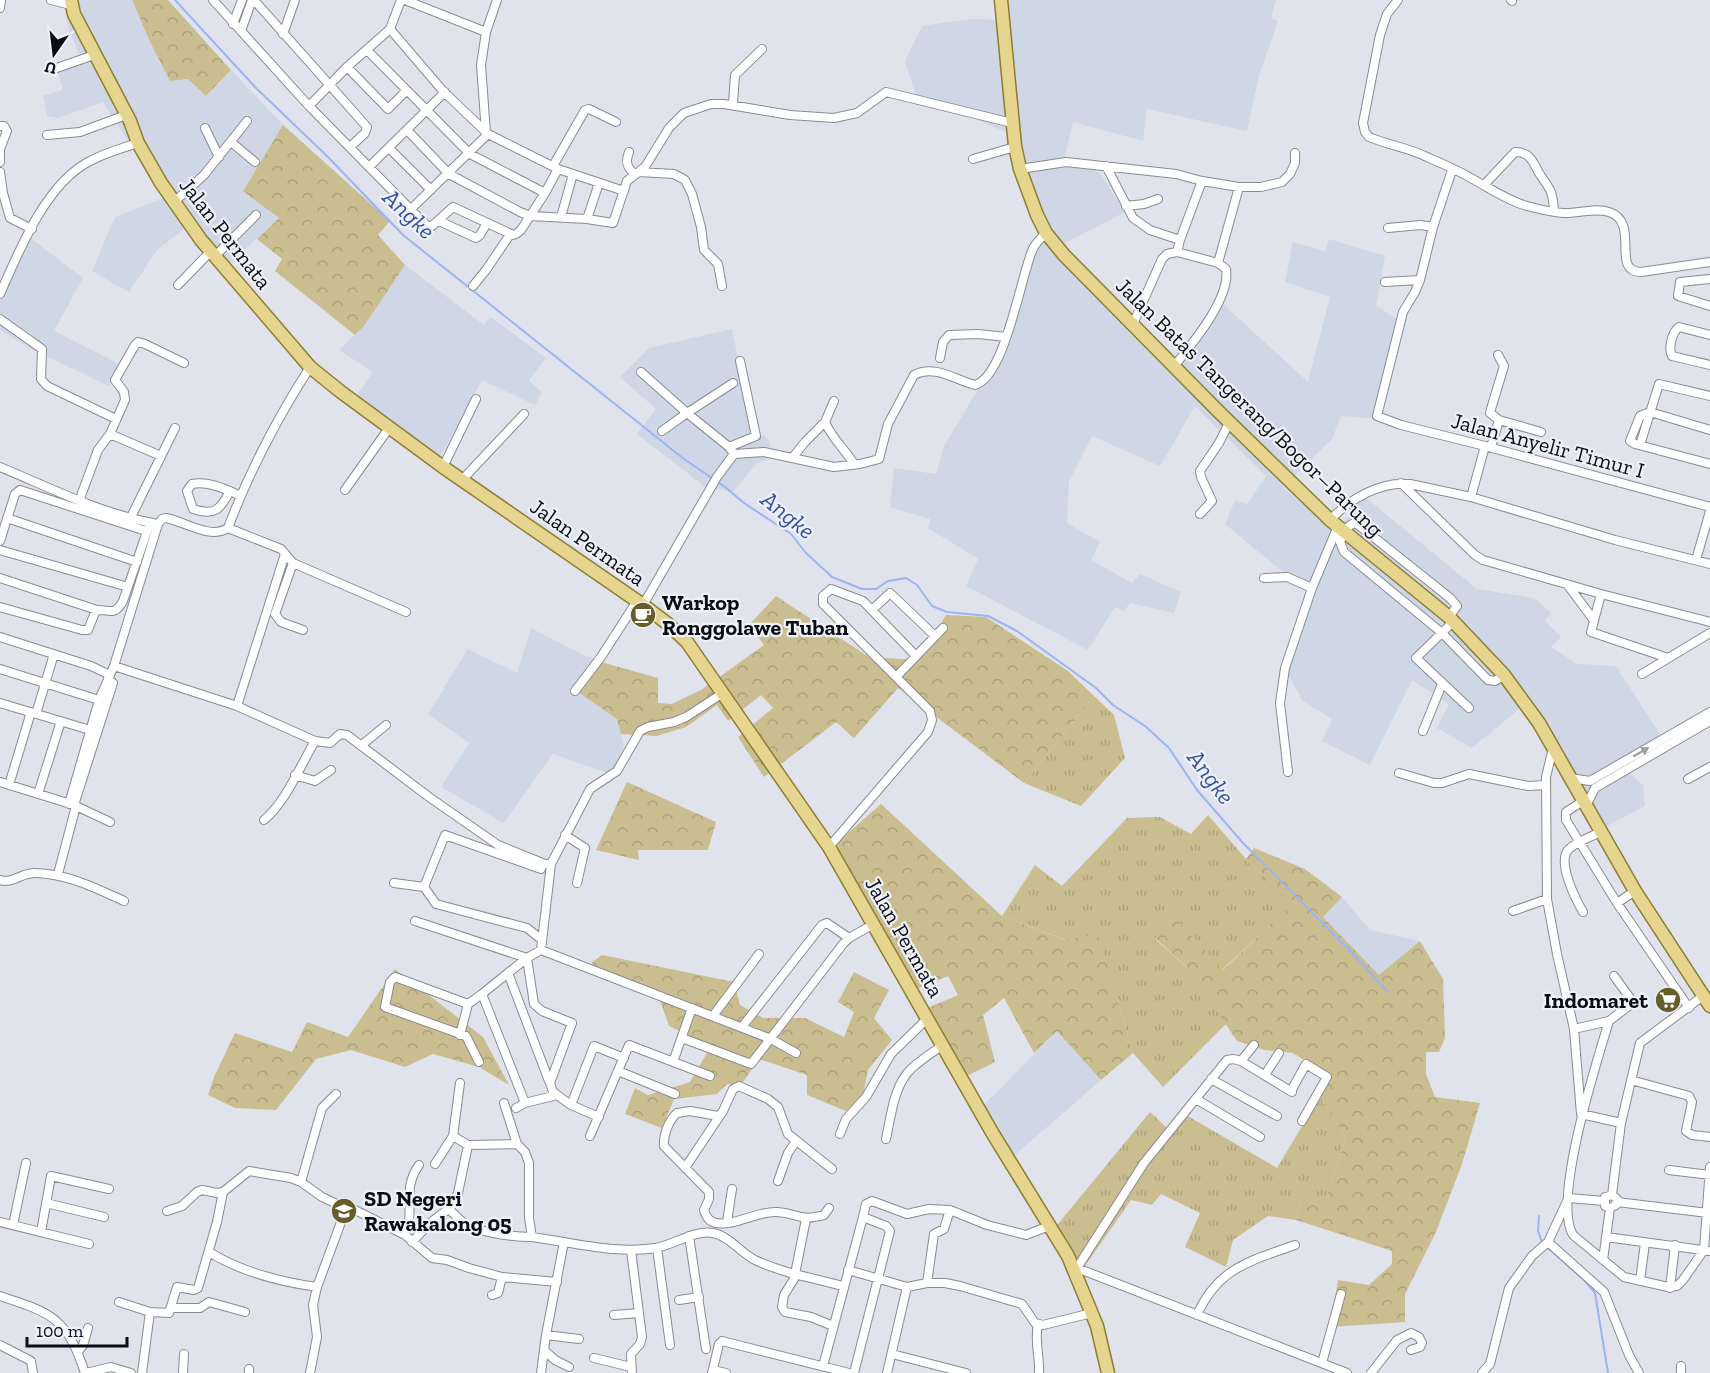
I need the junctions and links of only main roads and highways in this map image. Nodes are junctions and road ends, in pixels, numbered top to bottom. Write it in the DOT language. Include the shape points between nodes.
graph roads {
  1 [pos="1001,0"];
  2 [pos="71,2"];
  3 [pos="1707,1001"];
  4 [pos="1108,1373"];
  1 -- 3 [label="main road, Jalan Batas Tangerang/Bogor–Parung" via="1020,169 1046,233 1338,526 1451,620 1504,675 1539,723 1635,891"];
  2 -- 4 [label="main road, Jalan Permata" via="138,143 174,202 310,367 443,467 640,603 687,642 829,847 993,1134 1076,1269 1104,1348"];
}
